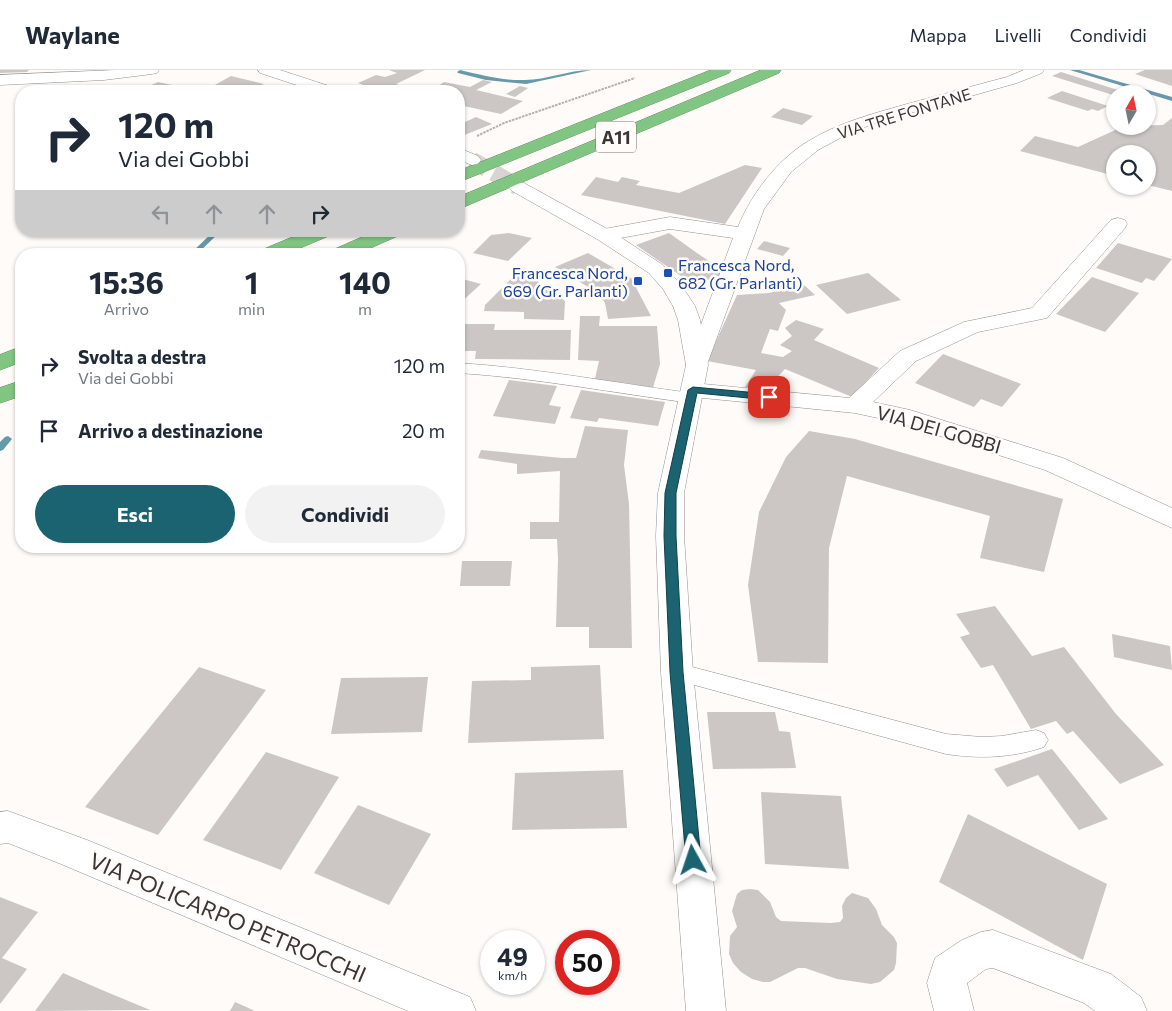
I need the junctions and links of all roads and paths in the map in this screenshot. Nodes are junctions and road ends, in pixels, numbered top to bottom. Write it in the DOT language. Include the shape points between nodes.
graph roads {
  1 [pos="152,70"];
  2 [pos="265,70"];
  3 [pos="724,70"];
  4 [pos="774,70"];
  5 [pos="1037,70"];
  6 [pos="641,76"];
  7 [pos="0,80"];
  8 [pos="311,85"];
  9 [pos="476,137"];
  10 [pos="465,175"];
  11 [pos="518,187"];
  12 [pos="465,201"];
  13 [pos="1118,224"];
  14 [pos="744,234"];
  15 [pos="604,235"];
  16 [pos="310,237"];
  17 [pos="379,237"];
  18 [pos="283,248"];
  19 [pos="354,248"];
  20 [pos="15,357"];
  21 [pos="0,363"];
  22 [pos="465,368"];
  23 [pos="694,384"];
  24 [pos="15,390"];
  25 [pos="0,396"];
  26 [pos="855,406"];
  27 [pos="1172,519"];
  28 [pos="677,672"];
  29 [pos="1036,740"];
  30 [pos="0,828"];
  31 [pos="446,1010"];
  32 [pos="706,1011"];
  33 [pos="954,1011"];
  34 [pos="1127,1011"];
  1 -- 7 [label="street" via="104,76"];
  2 -- 8 [label="street"];
  3 -- 10 [label="highway, A11"];
  4 -- 12 [label="highway, A11"];
  5 -- 14 [label="street, VIA TRE FONTANE" via="876,118 828,137 785,168 755,208"];
  6 -- 9 [label="path" via="504,123"];
  11 -- 15 [label="street"];
  13 -- 26 [label="street" via="1039,314 972,327 908,356"];
  14 -- 15 [label="street" via="670,223"];
  14 -- 23 [label="street, VIA TRE FONTANE"];
  15 -- 23 [label="street" via="669,281 689,320"];
  16 -- 18 [label="highway"];
  17 -- 19 [label="highway"];
  20 -- 21 [label="highway"];
  22 -- 23 [label="lane" via="516,372 571,382"];
  23 -- 26 [label="street, VIA DEI GOBBI"];
  23 -- 28 [label="street" via="671,493"];
  24 -- 25 [label="highway"];
  26 -- 27 [label="street, VIA DEI GOBBI" via="901,415 1054,464"];
  28 -- 29 [label="lane" via="946,744 996,749"];
  28 -- 32 [label="street"];
  30 -- 31 [label="street, VIA POLICARPO PETROCCHI" via="8,827 74,852"];
  33 -- 34 [label="street" via="947,983 949,972 984,949 993,949 1097,988"];
}
